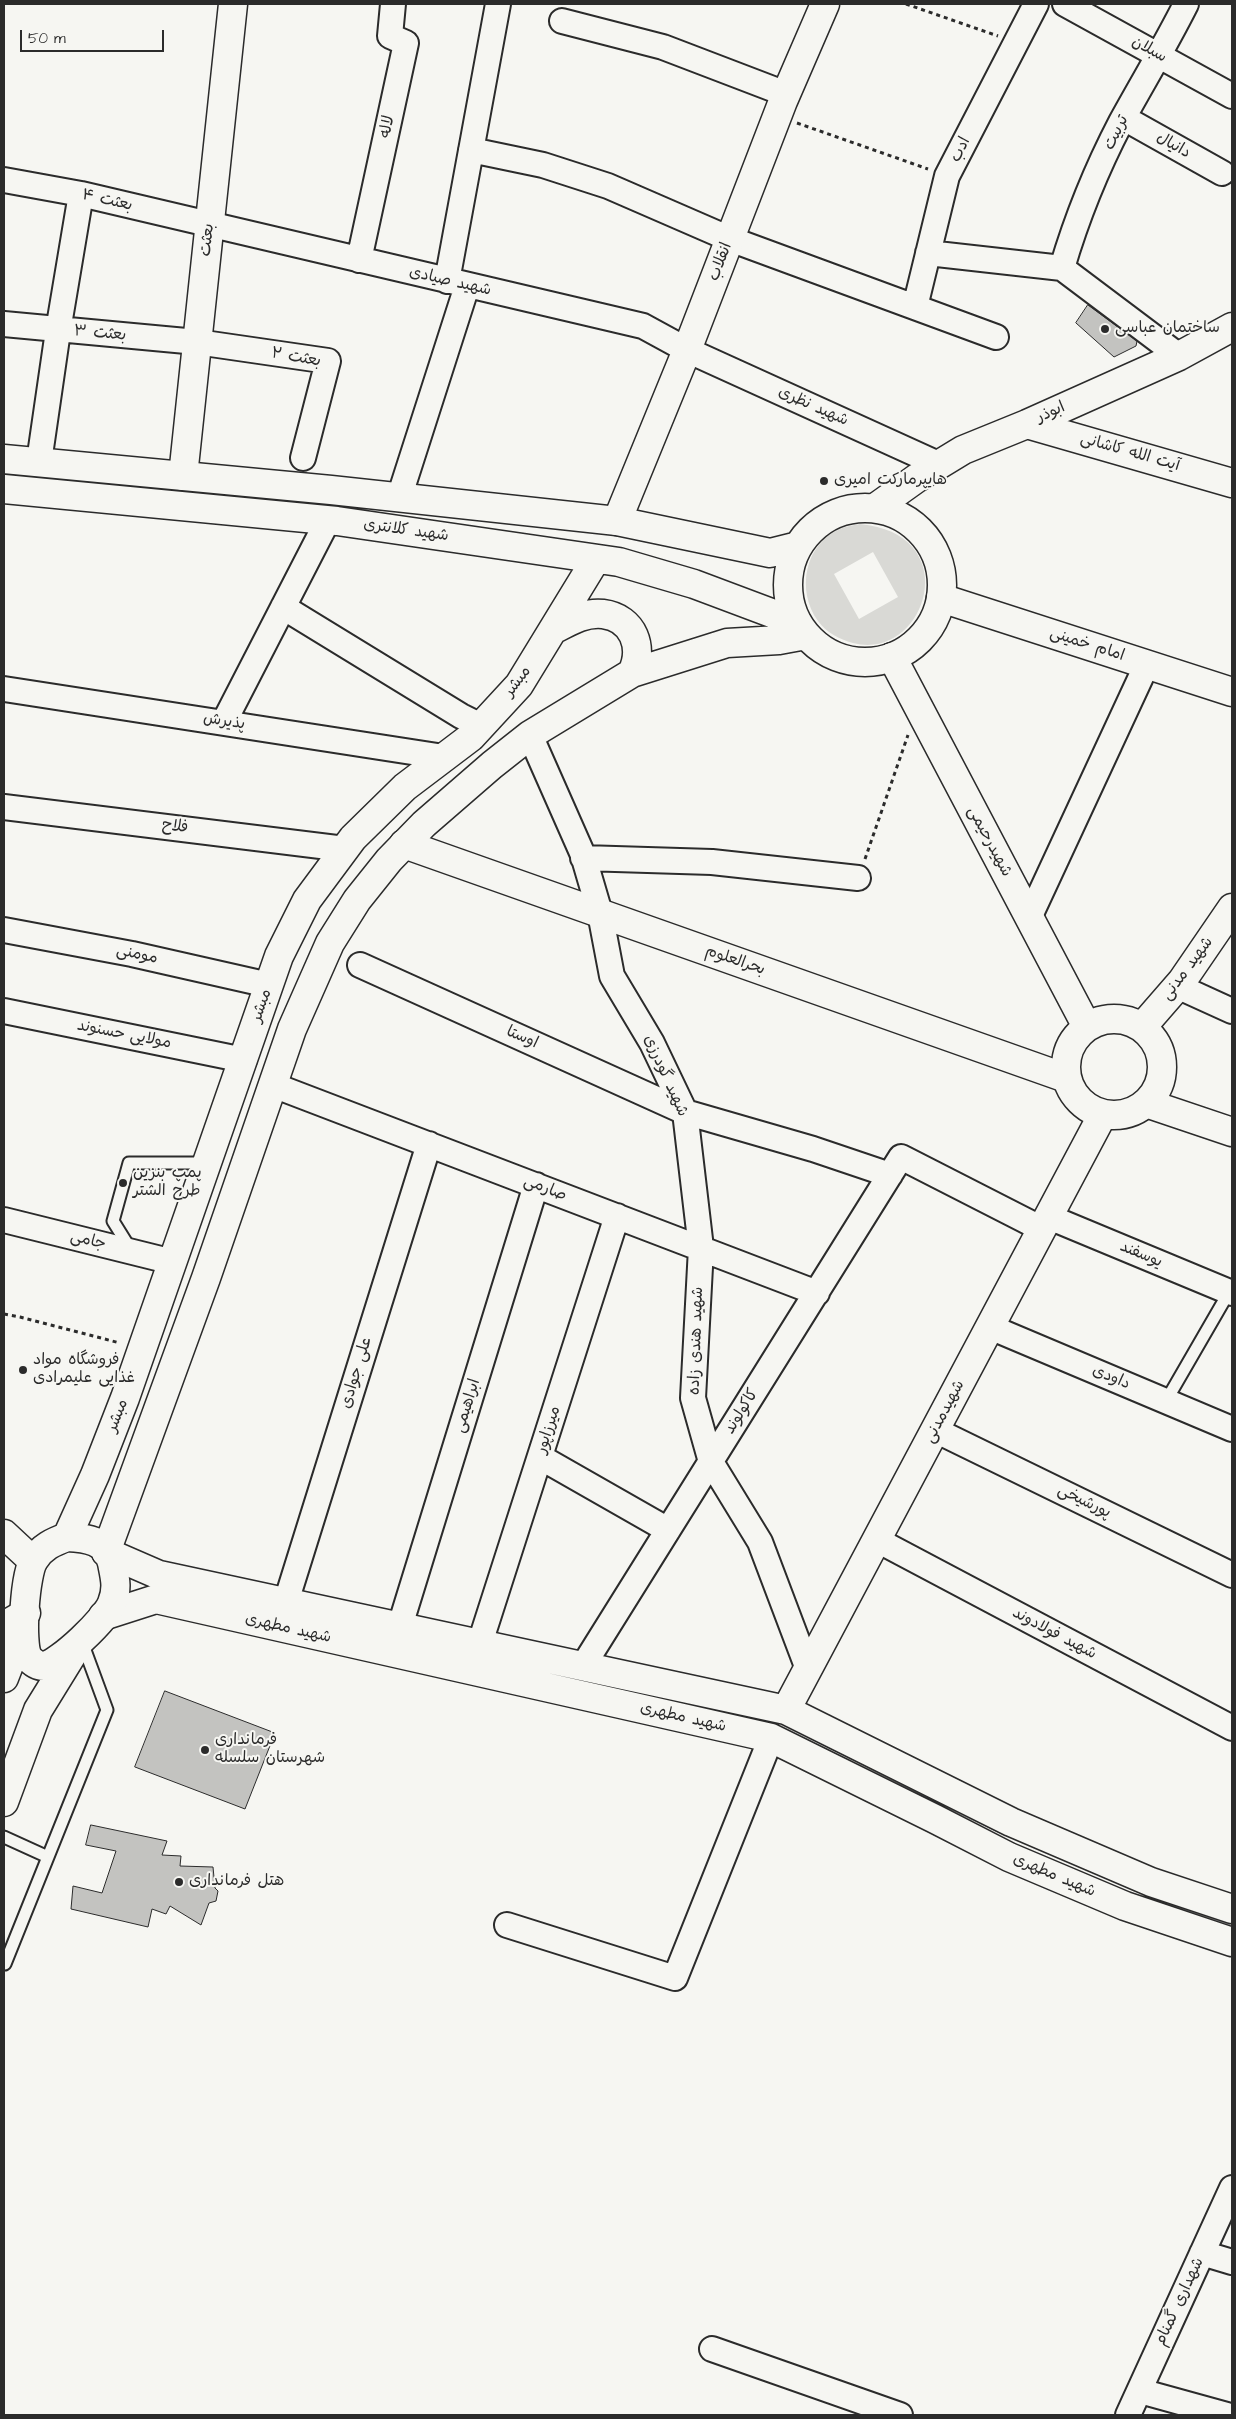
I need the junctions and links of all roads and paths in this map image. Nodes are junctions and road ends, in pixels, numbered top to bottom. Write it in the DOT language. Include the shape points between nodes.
graph roads {
  1 [pos="233,4"];
  2 [pos="393,4"];
  3 [pos="498,4"];
  4 [pos="825,4"];
  5 [pos="906,4"];
  6 [pos="1036,4"];
  7 [pos="1065,4"];
  8 [pos="1186,4"];
  9 [pos="562,21"];
  10 [pos="1016,42"];
  11 [pos="1160,56"];
  12 [pos="1232,96"];
  13 [pos="782,105"];
  14 [pos="1124,118"];
  15 [pos="471,150"];
  16 [pos="1222,173"];
  17 [pos="947,176"];
  18 [pos="4,180"];
  19 [pos="80,194"];
  20 [pos="209,225"];
  21 [pos="730,239"];
  22 [pos="928,253"];
  23 [pos="358,260"];
  24 [pos="1062,268"];
  25 [pos="457,284"];
  26 [pos="915,307"];
  27 [pos="4,324"];
  28 [pos="1232,327"];
  29 [pos="58,331"];
  30 [pos="996,337"];
  31 [pos="197,342"];
  32 [pos="687,350"];
  33 [pos="1179,356"];
  34 [pos="1028,424"];
  35 [pos="303,458"];
  36 [pos="4,459"];
  37 [pos="39,462"];
  38 [pos="938,464"];
  39 [pos="182,476"];
  40 [pos="1232,483"];
  41 [pos="4,489"];
  42 [pos="399,498"];
  43 [pos="875,508"];
  44 [pos="328,520"];
  45 [pos="617,521"];
  46 [pos="798,546"];
  47 [pos="596,559"];
  48 [pos="941,598"];
  49 [pos="283,607"];
  50 [pos="555,629"];
  51 [pos="802,629"];
  52 [pos="892,657"];
  53 [pos="1147,664"];
  54 [pos="632,673"];
  55 [pos="4,689"];
  56 [pos="1232,692"];
  57 [pos="918,706"];
  58 [pos="224,722"];
  59 [pos="481,726"];
  60 [pos="530,734"];
  61 [pos="444,757"];
  62 [pos="4,807"];
  63 [pos="404,844"];
  64 [pos="346,848"];
  65 [pos="583,858"];
  66 [pos="858,878"];
  67 [pos="1232,908"];
  68 [pos="600,913"];
  69 [pos="1029,918"];
  70 [pos="4,930"];
  71 [pos="360,965"];
  72 [pos="269,985"];
  73 [pos="1177,986"];
  74 [pos="4,1011"];
  75 [pos="1232,1011"];
  76 [pos="1086,1027"];
  77 [pos="1142,1028"];
  78 [pos="244,1060"];
  79 [pos="1066,1078"];
  80 [pos="273,1085"];
  81 [pos="1146,1103"];
  82 [pos="685,1112"];
  83 [pos="1103,1114"];
  84 [pos="1232,1132"];
  85 [pos="429,1144"];
  86 [pos="207,1164"];
  87 [pos="896,1166"];
  88 [pos="536,1185"];
  89 [pos="617,1216"];
  90 [pos="4,1220"];
  91 [pos="1045,1223"];
  92 [pos="701,1248"];
  93 [pos="132,1252"];
  94 [pos="173,1262"];
  95 [pos="816,1292"];
  96 [pos="1230,1293"];
  97 [pos="4,1314"];
  98 [pos="990,1327"];
  99 [pos="142,1349"];
  100 [pos="1166,1401"];
  101 [pos="1232,1429"];
  102 [pos="935,1430"];
  103 [pos="540,1457"];
  104 [pos="710,1462"];
  105 [pos="668,1530"];
  106 [pos="4,1534"];
  107 [pos="67,1537"];
  108 [pos="877,1540"];
  109 [pos="106,1552"];
  110 [pos="33,1561"];
  111 [pos="1232,1575"];
  112 [pos="286,1602"];
  113 [pos="103,1616"];
  114 [pos="18,1621"];
  115 [pos="400,1626"];
  116 [pos="81,1640"];
  117 [pos="480,1643"];
  118 [pos="583,1666"];
  119 [pos="808,1669"];
  120 [pos="4,1678"];
  121 [pos="786,1710"];
  122 [pos="1232,1728"];
  123 [pos="771,1738"];
  124 [pos="4,1802"];
  125 [pos="4,1837"];
  126 [pos="48,1856"];
  127 [pos="1232,1909"];
  128 [pos="507,1925"];
  129 [pos="1232,1942"];
  130 [pos="5,1964"];
  131 [pos="1232,2188"];
  132 [pos="1202,2253"];
  133 [pos="1232,2262"];
  134 [pos="712,2349"];
  135 [pos="1140,2391"];
  136 [pos="900,2415"];
  137 [pos="1128,2415"];
  138 [pos="1227,2415"];
  1 -- 20 [label="main road, بعثت"];
  2 -- 23 [label="street, لاله" via="390,36 406,43"];
  3 -- 15 [label="street"];
  4 -- 13 [label="main road, انقلاب"];
  5 -- 10 [label="path"];
  6 -- 10 [label="street, ادب"];
  7 -- 11 [label="street, سبلان"];
  8 -- 11 [label="street, تربیت"];
  9 -- 13 [label="street" via="663,47"];
  10 -- 17 [label="street, ادب"];
  11 -- 12 [label="street, سبلان"];
  11 -- 14 [label="street, تربیت"];
  13 -- 17 [label="path"];
  13 -- 21 [label="main road, انقلاب"];
  14 -- 16 [label="street, دانیال"];
  14 -- 24 [label="street, تربیت" via="1078,217"];
  15 -- 21 [label="street" via="542,165 608,186"];
  15 -- 25 [label="street"];
  17 -- 22 [label="street, ادب"];
  18 -- 19 [label="street, بعثت ۴"];
  19 -- 20 [label="street, بعثت ۴"];
  19 -- 29 [label="street"];
  20 -- 23 [label="street, شهید صیادی"];
  20 -- 31 [label="main road, بعثت"];
  21 -- 26 [label="street"];
  21 -- 32 [label="main road, انقلاب"];
  22 -- 24 [label="street"];
  22 -- 26 [label="street, ادب"];
  23 -- 25 [label="street, شهید صیادی"];
  24 -- 33 [label="street"];
  25 -- 32 [label="street, شهید صیادی" via="643,326"];
  25 -- 42 [label="street"];
  26 -- 30 [label="street"];
  27 -- 29 [label="street, بعثت ۳"];
  28 -- 33 [label="main road, ابوذر"];
  29 -- 31 [label="street, بعثت ۳"];
  29 -- 37 [label="street"];
  31 -- 35 [label="street, بعثت ۲" via="328,361"];
  31 -- 39 [label="main road, بعثت"];
  32 -- 38 [label="street, شهید نظری"];
  32 -- 45 [label="main road, انقلاب"];
  33 -- 34 [label="main road, ابوذر"];
  34 -- 38 [label="main road, ابوذر" via="963,450"];
  34 -- 40 [label="main road, آیت الله کاشانی"];
  36 -- 37 [label="main road, شهید کلانتری"];
  37 -- 39 [label="main road, شهید کلانتری"];
  38 -- 43 [label="main road, ابوذر"];
  39 -- 42 [label="main road, شهید کلانتری"];
  41 -- 44 [label="main road, شهید کلانتری"];
  42 -- 45 [label="main road, شهید کلانتری"];
  43 -- 46 [label="main road" via="852,509 831,516 812,528"];
  43 -- 48 [label="main road" via="899,515 919,530 934,550 942,573"];
  44 -- 47 [label="main road, شهید کلانتری"];
  44 -- 49 [label="street"];
  45 -- 46 [label="main road, شهید کلانتری" via="770,553"];
  46 -- 51 [label="main road" via="790,565 787,585 790,605"];
  47 -- 50 [label="main road, مبشر"];
  47 -- 51 [label="main road, شهید کلانتری" via="619,562 694,584"];
  48 -- 52 [label="main road" via="932,623 921,637"];
  48 -- 53 [label="main road, امام خمینی"];
  49 -- 58 [label="street"];
  49 -- 59 [label="street"];
  50 -- 54 [label="main road" via="578,617 603,614 615,618 628,627 638,646 638,661"];
  50 -- 59 [label="main road, مبشر" via="519,685"];
  51 -- 52 [label="main road" via="824,650 845,659 869,662"];
  51 -- 54 [label="main road" via="779,640 727,643"];
  52 -- 57 [label="main road, شهیدرحیمی"];
  53 -- 56 [label="main road, امام خمینی"];
  53 -- 69 [label="street"];
  54 -- 60 [label="main road"];
  55 -- 58 [label="street, پذیرش"];
  57 -- 66 [label="path"];
  57 -- 69 [label="main road, شهیدرحیمی"];
  58 -- 61 [label="street, پذیرش"];
  59 -- 61 [label="main road, مبشر"];
  60 -- 63 [label="main road"];
  60 -- 65 [label="street, شهید گودرزی"];
  61 -- 64 [label="main road, مبشر" via="405,787"];
  62 -- 64 [label="street, فلاح"];
  63 -- 68 [label="main road, بحرالعلوم"];
  63 -- 80 [label="main road" via="357,900 330,943 292,1029"];
  64 -- 72 [label="main road, مبشر" via="307,900 279,956"];
  65 -- 66 [label="street" via="712,862"];
  65 -- 68 [label="street, شهید گودرزی"];
  67 -- 73 [label="main road, شهید مدنی"];
  68 -- 79 [label="main road, بحرالعلوم"];
  68 -- 82 [label="street, شهید گودرزی" via="612,976 652,1044"];
  69 -- 76 [label="main road, شهیدرحیمی"];
  70 -- 72 [label="street, مومنی" via="132,954"];
  71 -- 82 [label="street, اوستا"];
  72 -- 78 [label="main road, مبشر"];
  73 -- 75 [label="street"];
  73 -- 77 [label="main road, شهید مدنی"];
  74 -- 78 [label="street, مولایی حسنوند"];
  76 -- 77 [label="main road" via="1114,1018"];
  76 -- 79 [label="main road" via="1069,1049 1065,1063"];
  77 -- 81 [label="main road" via="1152,1037 1162,1064 1161,1078"];
  78 -- 86 [label="main road, مبشر"];
  79 -- 83 [label="main road" via="1080,1101"];
  80 -- 85 [label="street, صارمی"];
  80 -- 109 [label="main road"];
  81 -- 83 [label="main road" via="1119,1115"];
  81 -- 84 [label="main road"];
  82 -- 87 [label="street, اوستا" via="813,1149"];
  82 -- 92 [label="street, شهید گودرزی"];
  83 -- 91 [label="main road, شهیدمدنی"];
  85 -- 88 [label="street, صارمی"];
  85 -- 112 [label="street, علی جوادی"];
  86 -- 93 [label="lane" via="129,1162 113,1221"];
  86 -- 94 [label="main road, مبشر"];
  87 -- 91 [label="street, یوسفند"];
  87 -- 95 [label="street, کاکولوند"];
  88 -- 89 [label="street, صارمی"];
  88 -- 115 [label="street, ابراهیمی"];
  89 -- 92 [label="street, صارمی"];
  89 -- 103 [label="street, میرزاپور"];
  90 -- 93 [label="street, جامی"];
  91 -- 96 [label="street, یوسفند"];
  91 -- 98 [label="main road, شهیدمدنی"];
  92 -- 95 [label="street, صارمی"];
  92 -- 104 [label="street, شهید هندی زاده" via="693,1398"];
  93 -- 94 [label="street, جامی"];
  94 -- 99 [label="main road, مبشر"];
  95 -- 104 [label="street, کاکولوند"];
  96 -- 100 [label="lane"];
  97 -- 99 [label="path"];
  98 -- 100 [label="street, داودی"];
  98 -- 102 [label="main road, شهیدمدنی"];
  99 -- 107 [label="main road, مبشر" via="96,1475"];
  100 -- 101 [label="street, داودی"];
  102 -- 108 [label="main road, شهیدمدنی"];
  102 -- 111 [label="street, پورشیخی"];
  103 -- 105 [label="street"];
  103 -- 117 [label="street, میرزاپور"];
  104 -- 105 [label="street, کاکولوند"];
  104 -- 119 [label="street, شهید هندی زاده" via="760,1542"];
  105 -- 118 [label="street, کاکولوند"];
  106 -- 110 [label="main road"];
  107 -- 109 [label="main road" via="89,1538"];
  107 -- 110 [label="main road" via="48,1544"];
  108 -- 119 [label="main road, شهیدمدنی"];
  108 -- 122 [label="street, شهید فولادوند"];
  109 -- 112 [label="main road, شهید مطهری" via="159,1576"];
  109 -- 113 [label="main road" via="111,1557 117,1583 112,1605"];
  110 -- 114 [label="main road"];
  112 -- 115 [label="main road, شهید مطهری"];
  113 -- 116 [label="main road"];
  113 -- 123 [label="main road, شهید مطهری" via="156,1600"];
  114 -- 116 [label="main road" via="27,1655 34,1664 43,1666 53,1662"];
  114 -- 120 [label="main road"];
  115 -- 117 [label="main road, شهید مطهری"];
  116 -- 124 [label="main road" via="38,1710"];
  116 -- 126 [label="lane" via="107,1710"];
  117 -- 118 [label="main road, شهید مطهری"];
  118 -- 121 [label="main road, شهید مطهری"];
  119 -- 121 [label="main road, شهیدمدنی"];
  121 -- 123 [label="main road, شهیدمدنی"];
  121 -- 127 [label="main road, شهید مطهری" via="1011,1822 1151,1882"];
  123 -- 128 [label="street" via="675,1978"];
  123 -- 129 [label="main road, شهید مطهری" via="1009,1858 1125,1906"];
  125 -- 126 [label="lane"];
  126 -- 130 [label="lane"];
  131 -- 132 [label="street, شهداری گمنام"];
  132 -- 133 [label="street"];
  132 -- 135 [label="street, شهداری گمنام"];
  134 -- 136 [label="street"];
  135 -- 137 [label="street, شهداری گمنام"];
  135 -- 138 [label="street"];
}
